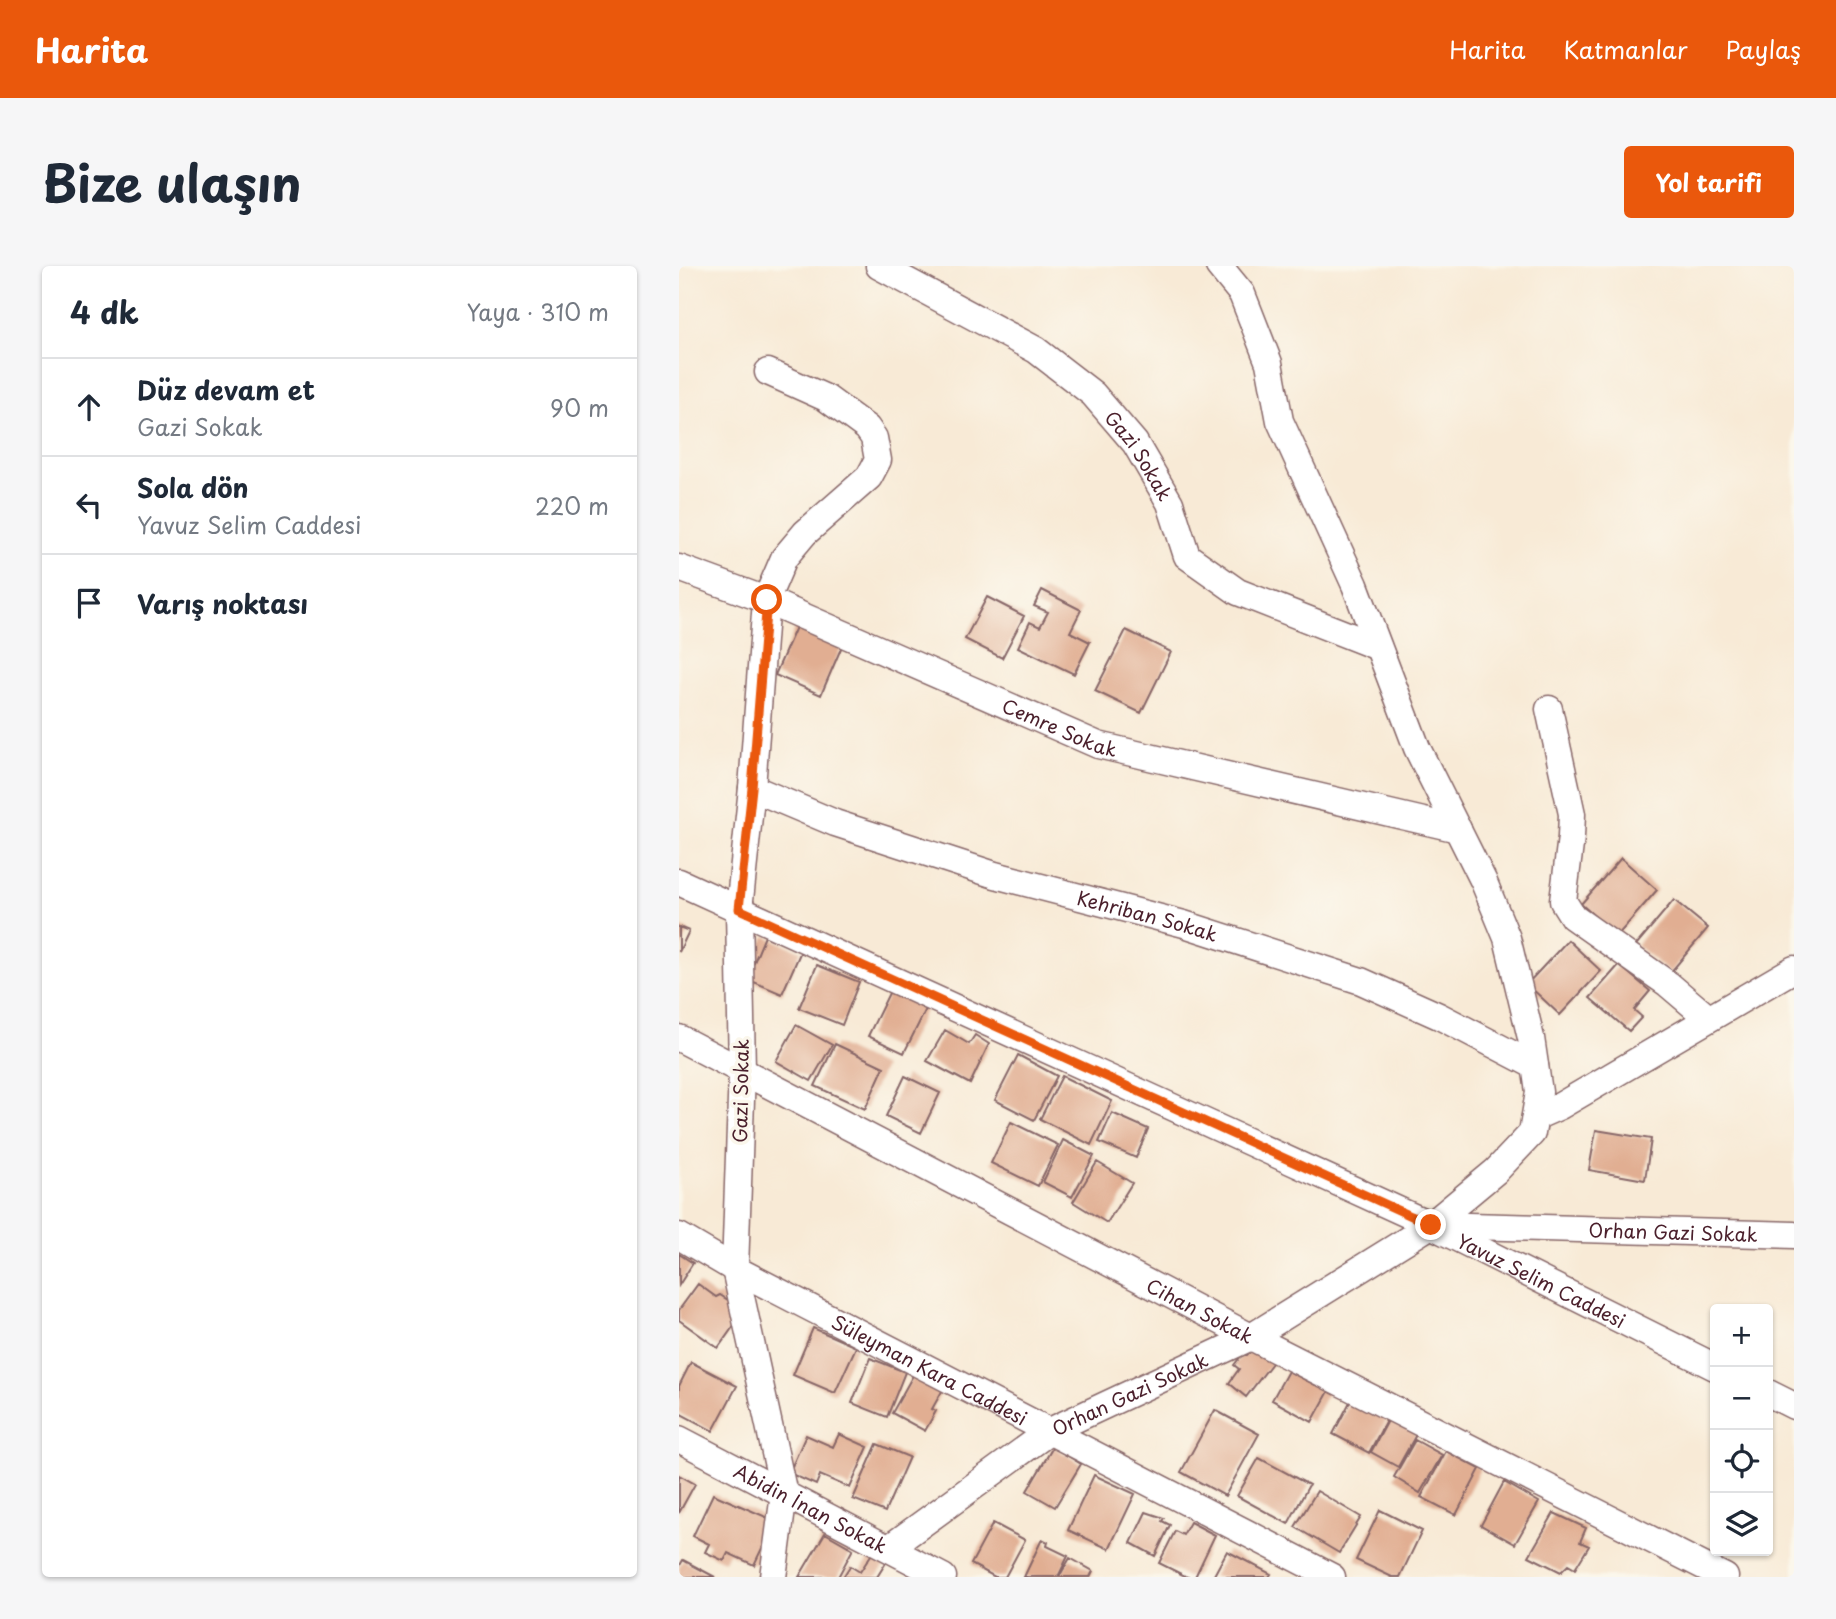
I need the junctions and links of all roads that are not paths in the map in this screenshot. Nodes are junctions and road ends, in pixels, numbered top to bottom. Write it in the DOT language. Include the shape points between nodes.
graph roads {
  1 [pos="879,266"];
  2 [pos="1219,266"];
  3 [pos="768,372"];
  4 [pos="679,568"];
  5 [pos="767,600"];
  6 [pos="1378,647"];
  7 [pos="1549,709"];
  8 [pos="752,788"];
  9 [pos="1458,829"];
  10 [pos="679,882"];
  11 [pos="739,909"];
  12 [pos="1794,969"];
  13 [pos="1709,1018"];
  14 [pos="679,1038"];
  15 [pos="1535,1066"];
  16 [pos="742,1071"];
  17 [pos="1535,1116"];
  18 [pos="1431,1225"];
  19 [pos="1794,1235"];
  20 [pos="679,1236"];
  21 [pos="735,1269"];
  22 [pos="1251,1337"];
  23 [pos="1710,1364"];
  24 [pos="1773,1396"];
  25 [pos="1794,1406"];
  26 [pos="1050,1432"];
  27 [pos="679,1439"];
  28 [pos="784,1494"];
  29 [pos="888,1548"];
  30 [pos="773,1577"];
  31 [pos="943,1577"];
  32 [pos="1332,1577"];
  33 [pos="1725,1577"];
  1 -- 6 [label="street, Gazi Sokak" via="1036,350 1093,394 1135,443 1170,503 1187,556 1238,592"];
  2 -- 6 [label="street" via="1242,293 1269,363 1280,421 1355,585"];
  3 -- 5 [label="street, Gazi Sokak" via="826,398 867,428 874,438 877,460 869,477 784,558"];
  4 -- 5 [label="street, Cemre Sokak"];
  5 -- 8 [label="street, Gazi Sokak"];
  5 -- 9 [label="street, Cemre Sokak" via="1098,745"];
  6 -- 9 [label="street" via="1417,748"];
  7 -- 13 [label="street" via="1572,814 1563,901 1566,910"];
  8 -- 11 [label="street, Gazi Sokak"];
  8 -- 15 [label="street, Kehriban Sokak" via="835,823 981,871 1184,925 1361,981"];
  9 -- 15 [label="street" via="1507,938"];
  10 -- 11 [label="street, Yavuz Selim Caddesi"];
  11 -- 16 [label="street, Gazi Sokak"];
  11 -- 18 [label="street, Yavuz Selim Caddesi"];
  12 -- 13 [label="street"];
  13 -- 17 [label="street" via="1560,1106"];
  14 -- 16 [label="street, Cihan Sokak"];
  15 -- 17 [label="street" via="1539,1091"];
  16 -- 21 [label="street, Gazi Sokak"];
  16 -- 22 [label="street, Cihan Sokak"];
  17 -- 18 [label="street" via="1532,1133 1496,1171"];
  18 -- 19 [label="street, Orhan Gazi Sokak"];
  18 -- 22 [label="street, Orhan Gazi Sokak"];
  18 -- 23 [label="street, Yavuz Selim Caddesi"];
  20 -- 21 [label="street, Süleyman Kara Caddesi"];
  21 -- 26 [label="street, Süleyman Kara Caddesi"];
  21 -- 28 [label="street, Gazi Sokak"];
  22 -- 26 [label="street, Orhan Gazi Sokak"];
  22 -- 33 [label="street, Cihan Sokak"];
  24 -- 25 [label="street"];
  26 -- 29 [label="street, Orhan Gazi Sokak"];
  26 -- 32 [label="street, Süleyman Kara Caddesi"];
  27 -- 28 [label="street, Abidin İnan Sokak"];
  28 -- 29 [label="street, Abidin İnan Sokak"];
  28 -- 30 [label="street, Gazi Sokak"];
  29 -- 31 [label="street, Abidin İnan Sokak"];
}
